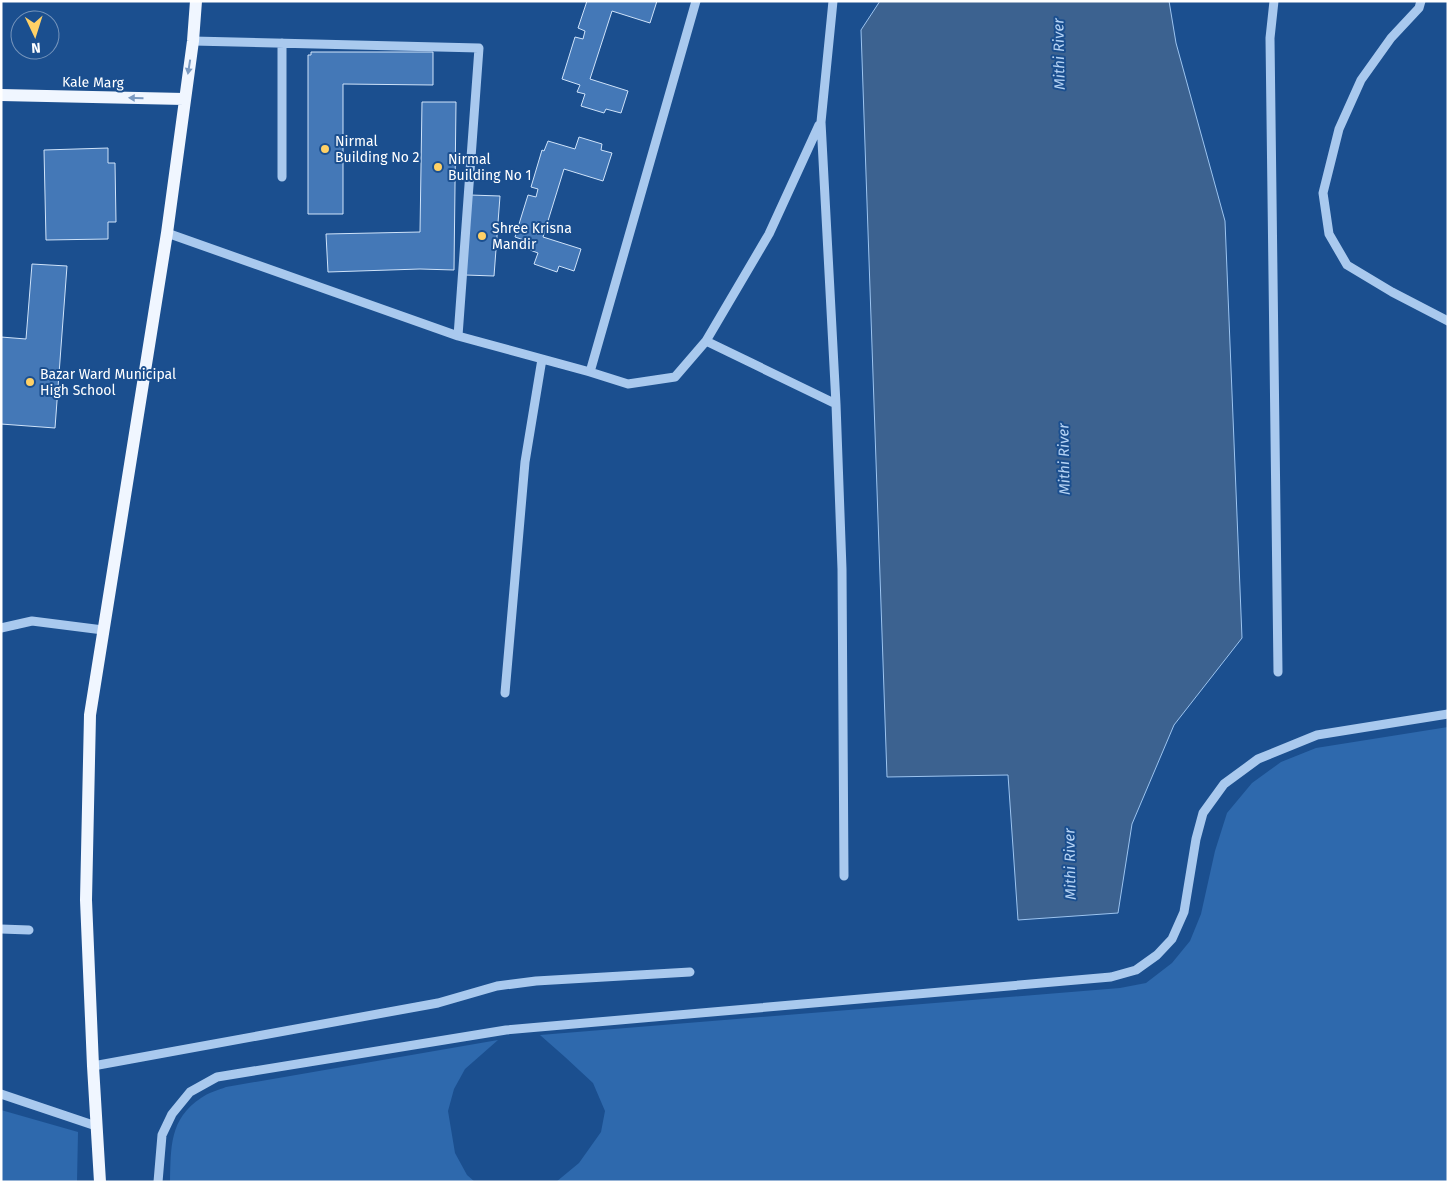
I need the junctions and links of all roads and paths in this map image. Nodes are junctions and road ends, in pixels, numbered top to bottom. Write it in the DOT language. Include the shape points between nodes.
graph roads {
  1 [pos="196,1"];
  2 [pos="696,1"];
  3 [pos="833,1"];
  4 [pos="1274,1"];
  5 [pos="1421,1"];
  6 [pos="193,41"];
  7 [pos="282,43"];
  8 [pos="1,95"];
  9 [pos="184,99"];
  10 [pos="821,122"];
  11 [pos="282,177"];
  12 [pos="167,233"];
  13 [pos="1448,321"];
  14 [pos="458,336"];
  15 [pos="706,341"];
  16 [pos="542,359"];
  17 [pos="590,372"];
  18 [pos="836,404"];
  19 [pos="1,628"];
  20 [pos="104,630"];
  21 [pos="1278,672"];
  22 [pos="505,692"];
  23 [pos="1448,714"];
  24 [pos="844,876"];
  25 [pos="1,929"];
  26 [pos="29,930"];
  27 [pos="690,972"];
  28 [pos="92,1066"];
  29 [pos="1,1094"];
  30 [pos="96,1126"];
  31 [pos="100,1182"];
  32 [pos="158,1182"];
  1 -- 6 [label="main road"];
  2 -- 17 [label="street"];
  3 -- 10 [label="street"];
  4 -- 21 [label="street" via="1270,38"];
  5 -- 13 [label="street" via="1419,8 1391,38 1361,80 1340,129 1323,193 1329,234 1347,265"];
  6 -- 7 [label="street"];
  6 -- 9 [label="main road, one-way"];
  7 -- 11 [label="street"];
  7 -- 14 [label="street" via="479,48"];
  9 -- 8 [label="main road, Kale Marg, one-way"];
  9 -- 12 [label="main road"];
  10 -- 15 [label="street" via="769,234"];
  10 -- 18 [label="street"];
  12 -- 14 [label="street"];
  12 -- 20 [label="main road"];
  14 -- 16 [label="street"];
  15 -- 17 [label="street" via="675,377 628,384"];
  15 -- 18 [label="street"];
  16 -- 17 [label="street"];
  16 -- 22 [label="street" via="525,462"];
  18 -- 24 [label="street" via="842,570"];
  19 -- 20 [label="street" via="32,621"];
  20 -- 28 [label="main road" via="89,734 86,900"];
  23 -- 32 [label="street" via="1317,735 1258,759 1224,784 1203,813 1184,912 1172,940 1136,970 1111,977 506,1030 216,1077 190,1092 172,1114 162,1135"];
  25 -- 26 [label="street"];
  27 -- 28 [label="street" via="536,980 497,986 438,1004"];
  28 -- 30 [label="main road"];
  29 -- 30 [label="street"];
  30 -- 31 [label="main road"];
}
